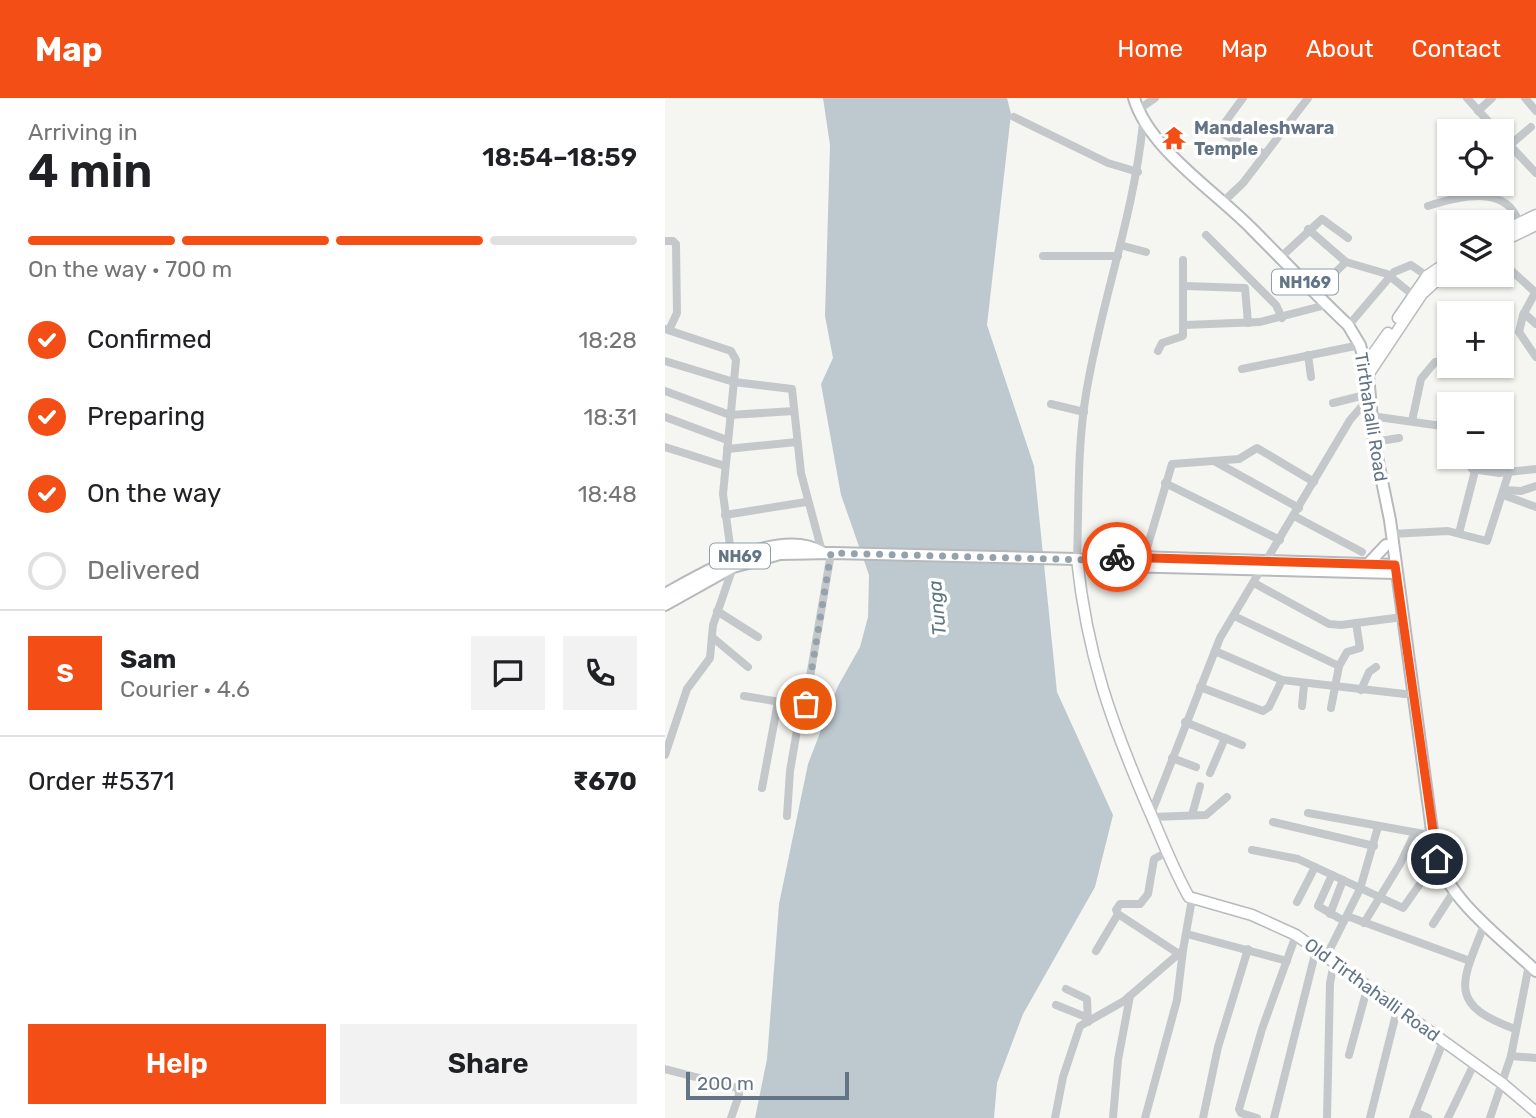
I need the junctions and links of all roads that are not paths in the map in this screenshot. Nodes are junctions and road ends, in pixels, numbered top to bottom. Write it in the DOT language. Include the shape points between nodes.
graph roads {
  1 [pos="1134,98"];
  2 [pos="1155,98"];
  3 [pos="1243,98"];
  4 [pos="1308,98"];
  5 [pos="1467,98"];
  6 [pos="1492,98"];
  7 [pos="1525,98"];
  8 [pos="1138,110"];
  9 [pos="1478,111"];
  10 [pos="1536,111"];
  11 [pos="1014,117"];
  12 [pos="1486,119"];
  13 [pos="1143,122"];
  14 [pos="1531,127"];
  15 [pos="1514,142"];
  16 [pos="1514,149"];
  17 [pos="1265,154"];
  18 [pos="1536,156"];
  19 [pos="1527,163"];
  20 [pos="1138,172"];
  21 [pos="1536,173"];
  22 [pos="1224,201"];
  23 [pos="1428,206"];
  24 [pos="1536,215"];
  25 [pos="1519,223"];
  26 [pos="1536,225"];
  27 [pos="1514,226"];
  28 [pos="1308,229"];
  29 [pos="1206,235"];
  30 [pos="1514,236"];
  31 [pos="1348,238"];
  32 [pos="665,241"];
  33 [pos="1121,245"];
  34 [pos="1146,252"];
  35 [pos="1044,256"];
  36 [pos="1118,256"];
  37 [pos="1281,257"];
  38 [pos="1183,260"];
  39 [pos="1346,262"];
  40 [pos="1437,269"];
  41 [pos="1514,273"];
  42 [pos="1391,276"];
  43 [pos="1427,276"];
  44 [pos="1437,280"];
  45 [pos="1185,286"];
  46 [pos="665,292"];
  47 [pos="677,292"];
  48 [pos="1315,292"];
  49 [pos="1536,293"];
  50 [pos="1412,295"];
  51 [pos="1327,305"];
  52 [pos="1524,313"];
  53 [pos="1282,318"];
  54 [pos="1248,323"];
  55 [pos="1536,324"];
  56 [pos="1185,325"];
  57 [pos="1348,326"];
  58 [pos="667,329"];
  59 [pos="1360,345"];
  60 [pos="1158,351"];
  61 [pos="1308,355"];
  62 [pos="1536,357"];
  63 [pos="665,361"];
  64 [pos="1437,362"];
  65 [pos="1243,369"];
  66 [pos="1367,369"];
  67 [pos="1311,377"];
  68 [pos="734,382"];
  69 [pos="665,391"];
  70 [pos="1369,396"];
  71 [pos="1333,403"];
  72 [pos="1051,404"];
  73 [pos="794,411"];
  74 [pos="1084,412"];
  75 [pos="730,415"];
  76 [pos="1371,416"];
  77 [pos="665,417"];
  78 [pos="1412,421"];
  79 [pos="1437,425"];
  80 [pos="1399,438"];
  81 [pos="797,442"];
  82 [pos="1374,442"];
  83 [pos="727,445"];
  84 [pos="665,447"];
  85 [pos="1212,460"];
  86 [pos="725,466"];
  87 [pos="1473,469"];
  88 [pos="1536,469"];
  89 [pos="1475,471"];
  90 [pos="1509,472"];
  91 [pos="1314,482"];
  92 [pos="1165,483"];
  93 [pos="1536,486"];
  94 [pos="1504,493"];
  95 [pos="807,502"];
  96 [pos="1536,506"];
  97 [pos="1297,512"];
  98 [pos="725,515"];
  99 [pos="1459,533"];
  100 [pos="1280,540"];
  101 [pos="1388,540"];
  102 [pos="1362,552"];
  103 [pos="829,553"];
  104 [pos="1145,558"];
  105 [pos="1078,560"];
  106 [pos="732,563"];
  107 [pos="1263,567"];
  108 [pos="1370,569"];
  109 [pos="1392,569"];
  110 [pos="1254,583"];
  111 [pos="1391,587"];
  112 [pos="665,594"];
  113 [pos="665,605"];
  114 [pos="717,611"];
  115 [pos="1234,616"];
  116 [pos="1395,618"];
  117 [pos="1356,623"];
  118 [pos="712,637"];
  119 [pos="758,637"];
  120 [pos="1215,651"];
  121 [pos="1339,666"];
  122 [pos="748,667"];
  123 [pos="1376,667"];
  124 [pos="1282,680"];
  125 [pos="1304,685"];
  126 [pos="1200,687"];
  127 [pos="1334,688"];
  128 [pos="1361,690"];
  129 [pos="1405,694"];
  130 [pos="744,696"];
  131 [pos="778,702"];
  132 [pos="1302,706"];
  133 [pos="801,707"];
  134 [pos="1331,708"];
  135 [pos="1185,722"];
  136 [pos="1224,738"];
  137 [pos="1242,745"];
  138 [pos="665,755"];
  139 [pos="1172,758"];
  140 [pos="1196,767"];
  141 [pos="1210,773"];
  142 [pos="1200,786"];
  143 [pos="762,788"];
  144 [pos="1227,797"];
  145 [pos="1308,813"];
  146 [pos="1192,815"];
  147 [pos="787,816"];
  148 [pos="1151,816"];
  149 [pos="1273,822"];
  150 [pos="1378,827"];
  151 [pos="1423,829"];
  152 [pos="1374,846"];
  153 [pos="1252,850"];
  154 [pos="1167,852"];
  155 [pos="1315,867"];
  156 [pos="1432,867"];
  157 [pos="1332,875"];
  158 [pos="1343,880"];
  159 [pos="1360,889"];
  160 [pos="1451,896"];
  161 [pos="1379,898"];
  162 [pos="1192,900"];
  163 [pos="1297,902"];
  164 [pos="1118,914"];
  165 [pos="1330,914"];
  166 [pos="1346,918"];
  167 [pos="1364,923"];
  168 [pos="1433,924"];
  169 [pos="1483,928"];
  170 [pos="1187,934"];
  171 [pos="1296,935"];
  172 [pos="1248,949"];
  173 [pos="1316,950"];
  174 [pos="1095,951"];
  175 [pos="1181,952"];
  176 [pos="1330,960"];
  177 [pos="1287,961"];
  178 [pos="1470,961"];
  179 [pos="1533,973"];
  180 [pos="1066,989"];
  181 [pos="1367,989"];
  182 [pos="1130,996"];
  183 [pos="1056,1005"];
  184 [pos="1397,1010"];
  185 [pos="1087,1019"];
  186 [pos="1515,1029"];
  187 [pos="1443,1042"];
  188 [pos="1349,1055"];
  189 [pos="1511,1056"];
  190 [pos="1536,1058"];
  191 [pos="1474,1064"];
  192 [pos="665,1069"];
  193 [pos="1503,1084"];
  194 [pos="1534,1110"];
  195 [pos="1414,1115"];
  196 [pos="731,1118"];
  197 [pos="1055,1118"];
  198 [pos="1113,1118"];
  199 [pos="1145,1118"];
  200 [pos="1203,1118"];
  201 [pos="1257,1118"];
  202 [pos="1274,1118"];
  203 [pos="1327,1118"];
  204 [pos="1370,1118"];
  205 [pos="1428,1118"];
  206 [pos="1448,1118"];
  207 [pos="1490,1118"];
  208 [pos="1526,1118"];
  1 -- 8 [label="highway, Tirthahalli Road / NH169"];
  2 -- 8 [label="street"];
  3 -- 17 [label="street" via="1218,132"];
  4 -- 17 [label="street"];
  5 -- 9 [label="street"];
  6 -- 9 [label="street"];
  7 -- 10 [label="street"];
  8 -- 13 [label="highway, Tirthahalli Road / NH169"];
  9 -- 12 [label="street"];
  11 -- 20 [label="street" via="1108,163"];
  13 -- 20 [label="street"];
  13 -- 22 [label="highway, Tirthahalli Road / NH169"];
  14 -- 15 [label="street"];
  16 -- 19 [label="street"];
  17 -- 22 [label="street"];
  18 -- 19 [label="street"];
  19 -- 21 [label="street"];
  20 -- 33 [label="street"];
  22 -- 37 [label="highway, Tirthahalli Road / NH169"];
  23 -- 25 [label="street" via="1485,195 1503,201 1515,211"];
  24 -- 25 [label="main road"];
  25 -- 27 [label="main road"];
  26 -- 30 [label="main road"];
  28 -- 31 [label="street" via="1322,219"];
  28 -- 37 [label="street"];
  28 -- 39 [label="street"];
  29 -- 53 [label="street" via="1276,305"];
  32 -- 47 [label="street" via="675,244"];
  33 -- 34 [label="street"];
  33 -- 36 [label="street"];
  35 -- 36 [label="street"];
  36 -- 74 [label="street"];
  37 -- 48 [label="highway, Tirthahalli Road / NH169"];
  38 -- 45 [label="street" via="1181,284"];
  39 -- 42 [label="street"];
  39 -- 48 [label="street"];
  40 -- 43 [label="main road"];
  41 -- 49 [label="street"];
  42 -- 43 [label="street" via="1411,265"];
  42 -- 50 [label="street"];
  42 -- 57 [label="street"];
  43 -- 50 [label="main road"];
  44 -- 66 [label="main road"];
  45 -- 54 [label="street" via="1245,288"];
  45 -- 56 [label="street"];
  46 -- 47 [label="street"];
  47 -- 58 [label="street" via="677,313"];
  48 -- 51 [label="highway, Tirthahalli Road / NH169"];
  49 -- 52 [label="street"];
  50 -- 66 [label="main road"];
  51 -- 53 [label="street"];
  51 -- 57 [label="highway, Tirthahalli Road / NH169"];
  52 -- 55 [label="street"];
  52 -- 62 [label="street" via="1519,332"];
  53 -- 54 [label="street"];
  54 -- 56 [label="street"];
  56 -- 60 [label="street" via="1181,339 1162,343"];
  57 -- 59 [label="highway, Tirthahalli Road / NH169"];
  58 -- 68 [label="street" via="733,353"];
  59 -- 61 [label="street"];
  59 -- 66 [label="highway, Tirthahalli Road / NH169"];
  61 -- 65 [label="street"];
  61 -- 67 [label="street"];
  63 -- 68 [label="street"];
  64 -- 78 [label="street" via="1421,379"];
  66 -- 70 [label="highway, Tirthahalli Road / NH169"];
  68 -- 73 [label="street" via="790,387"];
  68 -- 75 [label="street"];
  69 -- 75 [label="street"];
  70 -- 71 [label="street"];
  70 -- 76 [label="highway, Tirthahalli Road / NH169"];
  70 -- 91 [label="street"];
  72 -- 74 [label="street"];
  73 -- 75 [label="street"];
  73 -- 81 [label="street"];
  74 -- 105 [label="street"];
  75 -- 83 [label="street"];
  76 -- 78 [label="street"];
  76 -- 82 [label="highway, Tirthahalli Road / NH169"];
  77 -- 83 [label="street"];
  78 -- 79 [label="street"];
  80 -- 82 [label="street"];
  81 -- 83 [label="street"];
  81 -- 95 [label="street"];
  82 -- 101 [label="highway, Tirthahalli Road / NH169"];
  83 -- 86 [label="street"];
  84 -- 86 [label="street"];
  85 -- 91 [label="street" via="1239,459 1257,449"];
  85 -- 92 [label="street" via="1172,464"];
  85 -- 97 [label="street"];
  86 -- 98 [label="street"];
  87 -- 89 [label="street"];
  88 -- 90 [label="street"];
  89 -- 90 [label="street"];
  89 -- 99 [label="street"];
  90 -- 94 [label="street"];
  91 -- 97 [label="street"];
  92 -- 100 [label="street"];
  92 -- 104 [label="street"];
  93 -- 94 [label="street"];
  94 -- 96 [label="street"];
  94 -- 99 [label="street" via="1489,540"];
  95 -- 98 [label="street"];
  95 -- 103 [label="street"];
  97 -- 100 [label="street"];
  97 -- 102 [label="street"];
  98 -- 106 [label="street"];
  99 -- 101 [label="street"];
  100 -- 107 [label="street"];
  101 -- 108 [label="highway"];
  101 -- 109 [label="highway, NH169"];
  103 -- 105 [label="highway, NH69"];
  103 -- 106 [label="highway, NH69" via="810,547 769,547"];
  103 -- 133 [label="street" via="806,704"];
  104 -- 105 [label="highway, NH69"];
  104 -- 107 [label="highway, NH69"];
  105 -- 107 [label="highway, NH69" via="1104,565"];
  105 -- 148 [label="main road" via="1096,674"];
  106 -- 112 [label="highway, NH69"];
  106 -- 113 [label="highway, NH69"];
  106 -- 114 [label="street"];
  107 -- 108 [label="highway, NH69"];
  107 -- 110 [label="street"];
  108 -- 109 [label="highway, NH69"];
  108 -- 111 [label="highway"];
  109 -- 111 [label="highway"];
  109 -- 151 [label="highway"];
  110 -- 115 [label="street"];
  110 -- 117 [label="street" via="1329,624"];
  111 -- 116 [label="highway"];
  114 -- 118 [label="street"];
  114 -- 119 [label="street"];
  115 -- 120 [label="street"];
  115 -- 121 [label="street"];
  116 -- 117 [label="street"];
  116 -- 129 [label="highway"];
  117 -- 121 [label="street" via="1360,648 1347,652"];
  118 -- 122 [label="street"];
  118 -- 138 [label="street" via="710,658 687,689"];
  120 -- 124 [label="street"];
  120 -- 126 [label="street"];
  121 -- 127 [label="street"];
  123 -- 128 [label="street"];
  124 -- 125 [label="street"];
  124 -- 126 [label="street" via="1263,711"];
  125 -- 127 [label="street"];
  125 -- 132 [label="street"];
  126 -- 135 [label="street"];
  127 -- 128 [label="street"];
  127 -- 134 [label="street"];
  128 -- 129 [label="street"];
  129 -- 151 [label="highway"];
  130 -- 131 [label="street"];
  131 -- 133 [label="street"];
  131 -- 143 [label="street"];
  133 -- 147 [label="street"];
  135 -- 136 [label="street"];
  135 -- 139 [label="street"];
  136 -- 137 [label="street"];
  136 -- 141 [label="street"];
  139 -- 140 [label="street"];
  139 -- 148 [label="street"];
  142 -- 146 [label="street"];
  144 -- 146 [label="street" via="1210,814"];
  145 -- 150 [label="street"];
  146 -- 148 [label="street"];
  148 -- 154 [label="main road"];
  149 -- 152 [label="street"];
  150 -- 151 [label="street"];
  150 -- 152 [label="street"];
  151 -- 156 [label="highway"];
  151 -- 161 [label="street"];
  151 -- 179 [label="highway" via="1446,880"];
  152 -- 159 [label="street"];
  153 -- 155 [label="street"];
  154 -- 162 [label="main road"];
  154 -- 164 [label="street" via="1154,859 1144,901 1121,904"];
  155 -- 157 [label="street"];
  155 -- 163 [label="street"];
  156 -- 160 [label="highway"];
  156 -- 161 [label="street" via="1406,906"];
  157 -- 158 [label="street"];
  157 -- 165 [label="street" via="1318,905"];
  158 -- 159 [label="street"];
  158 -- 165 [label="street"];
  159 -- 161 [label="street"];
  159 -- 166 [label="street"];
  160 -- 168 [label="street"];
  160 -- 169 [label="highway"];
  161 -- 167 [label="street"];
  162 -- 170 [label="street"];
  162 -- 171 [label="main road, Old Tirthahalli Road" via="1252,915"];
  164 -- 174 [label="street"];
  164 -- 175 [label="street"];
  165 -- 166 [label="street"];
  166 -- 167 [label="street"];
  166 -- 176 [label="street"];
  167 -- 178 [label="street"];
  169 -- 178 [label="street"];
  169 -- 179 [label="highway"];
  170 -- 172 [label="street"];
  170 -- 175 [label="street"];
  171 -- 173 [label="main road, Old Tirthahalli Road"];
  171 -- 177 [label="street"];
  172 -- 177 [label="street"];
  172 -- 200 [label="street" via="1218,1047"];
  173 -- 176 [label="main road, Old Tirthahalli Road"];
  173 -- 202 [label="street"];
  175 -- 182 [label="street"];
  175 -- 199 [label="street" via="1177,1000"];
  176 -- 181 [label="main road, Old Tirthahalli Road"];
  176 -- 203 [label="street"];
  177 -- 201 [label="street" via="1239,1109"];
  178 -- 186 [label="street" via="1464,987 1472,1007"];
  179 -- 186 [label="street"];
  180 -- 185 [label="street" via="1087,999"];
  181 -- 184 [label="main road, Old Tirthahalli Road"];
  181 -- 188 [label="street"];
  182 -- 185 [label="street"];
  182 -- 198 [label="street"];
  183 -- 185 [label="street"];
  184 -- 187 [label="main road, Old Tirthahalli Road"];
  184 -- 204 [label="street"];
  185 -- 197 [label="street" via="1080,1026 1063,1077"];
  186 -- 189 [label="street"];
  187 -- 191 [label="main road, Old Tirthahalli Road"];
  187 -- 195 [label="street"];
  189 -- 190 [label="street"];
  189 -- 193 [label="street"];
  191 -- 193 [label="main road, Old Tirthahalli Road"];
  191 -- 206 [label="street"];
  192 -- 196 [label="street" via="738,1088"];
  193 -- 194 [label="main road, Old Tirthahalli Road"];
  193 -- 207 [label="street"];
  194 -- 208 [label="street"];
  195 -- 205 [label="street"];
}
